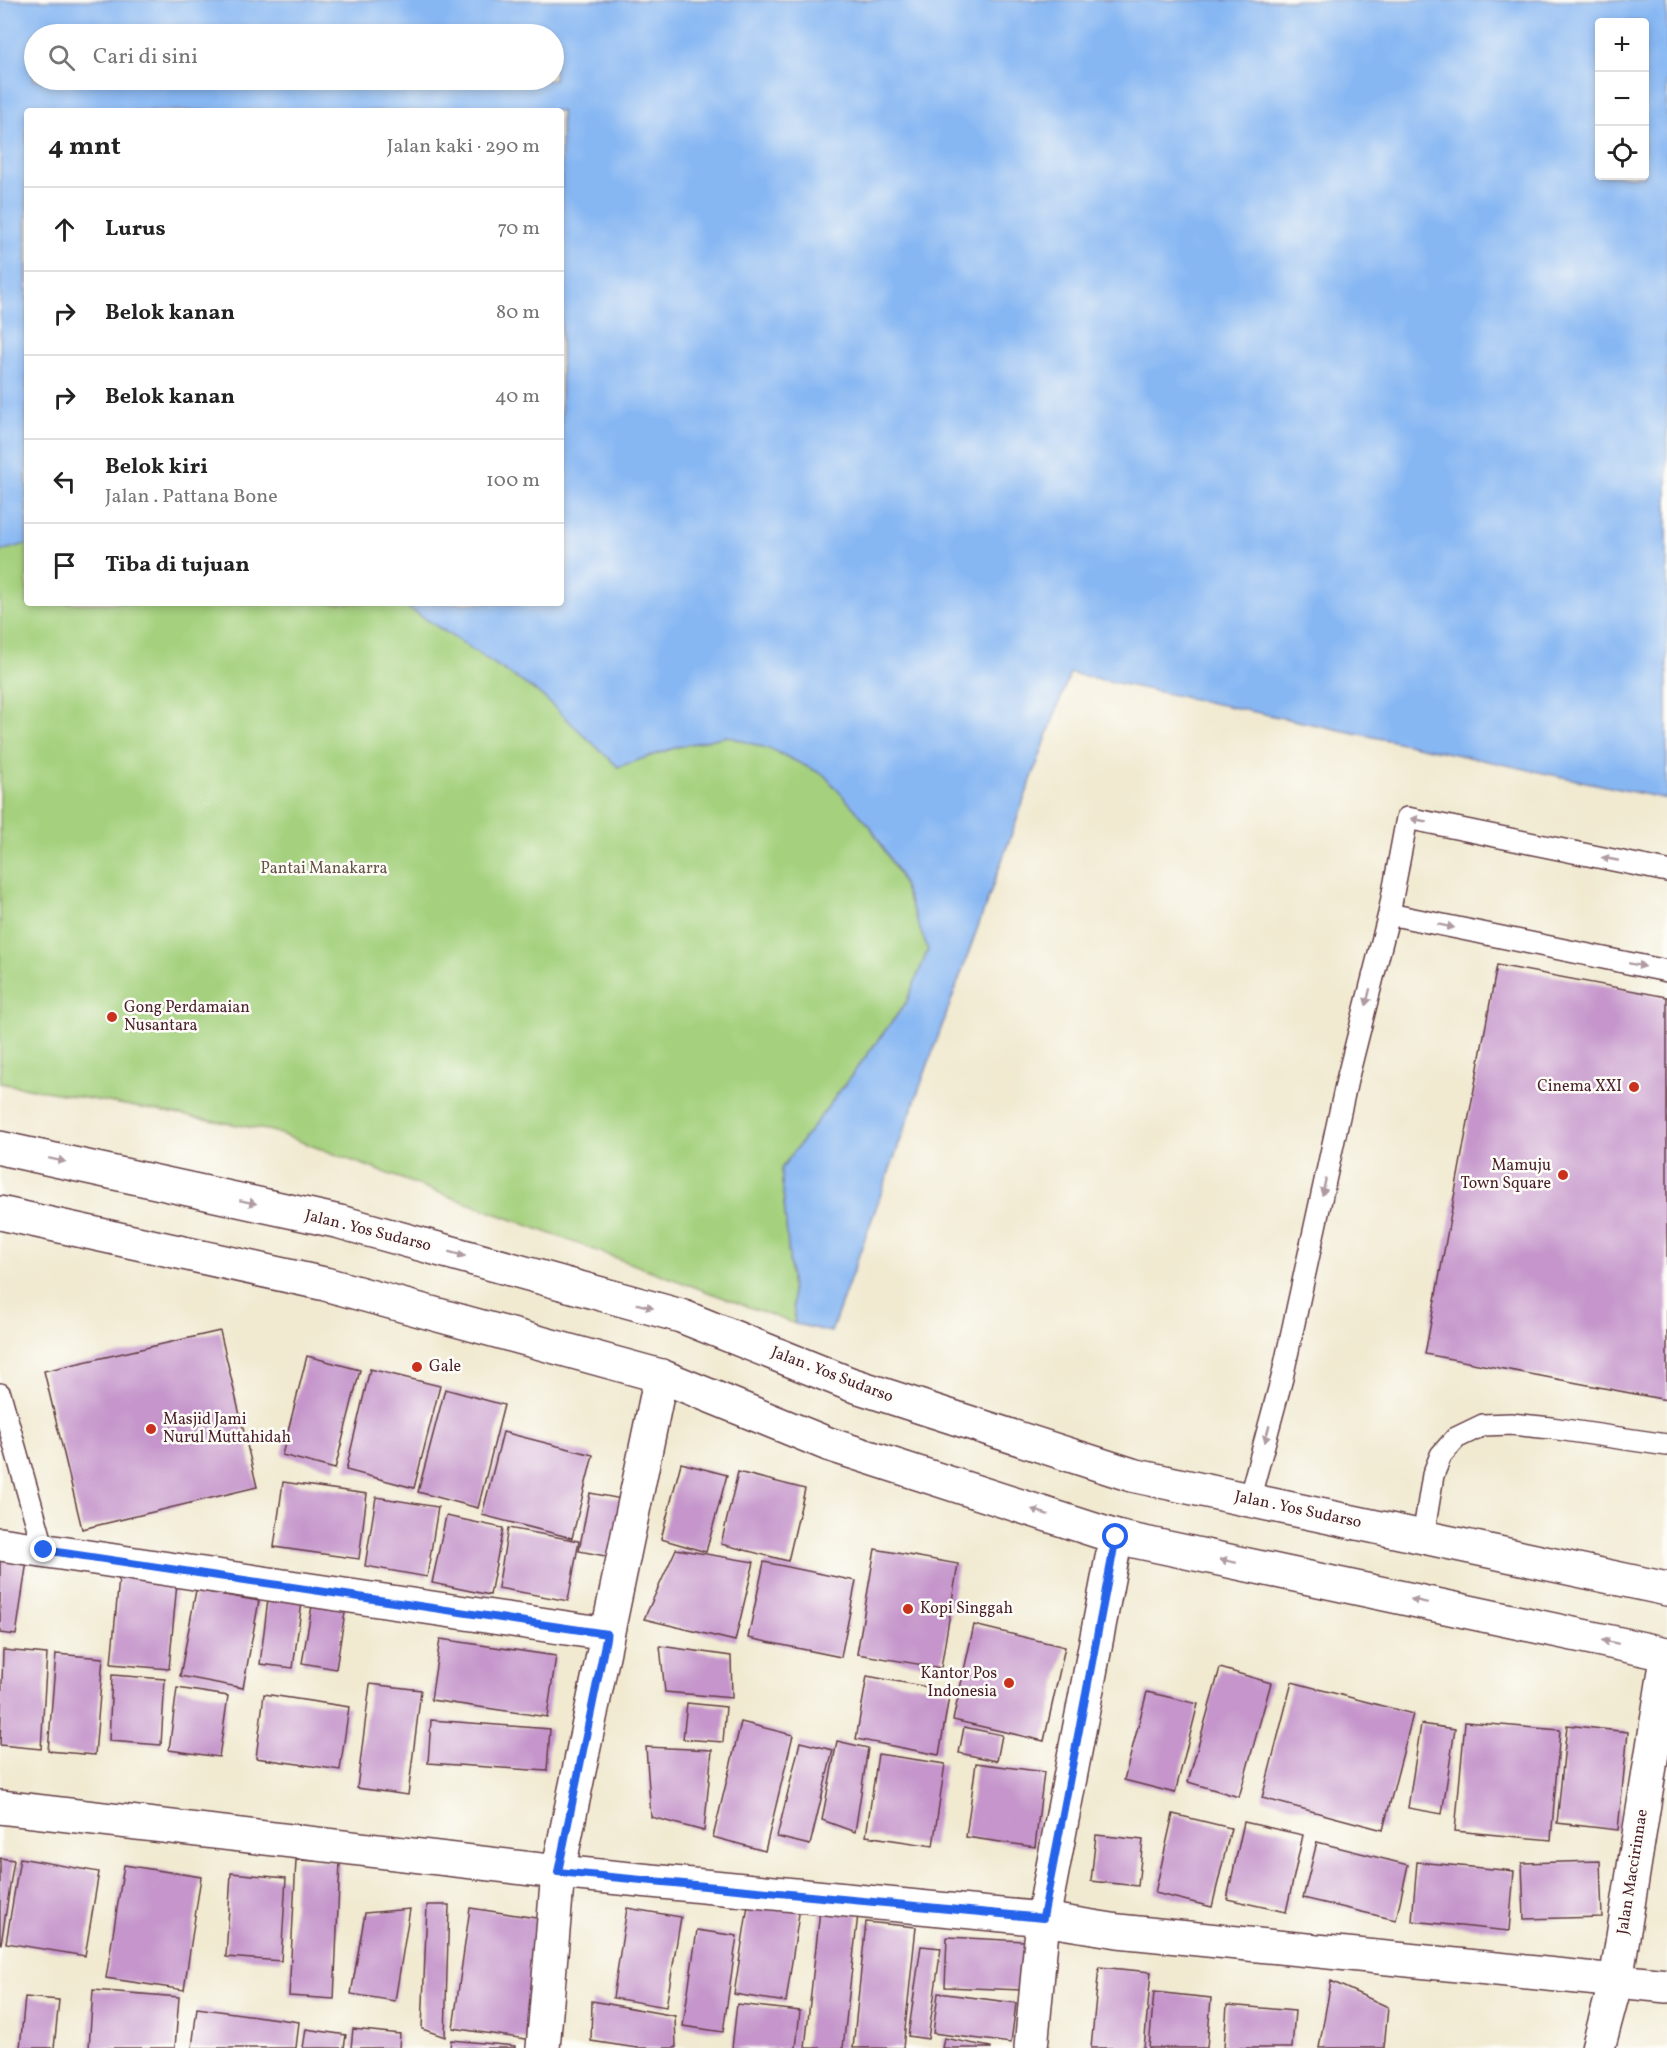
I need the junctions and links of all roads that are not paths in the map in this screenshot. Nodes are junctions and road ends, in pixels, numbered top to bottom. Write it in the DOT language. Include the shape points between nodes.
graph roads {
  1 [pos="1667,871"];
  2 [pos="1389,914"];
  3 [pos="1667,971"];
  4 [pos="0,1148"];
  5 [pos="0,1213"];
  6 [pos="661,1376"];
  7 [pos="0,1394"];
  8 [pos="1667,1445"];
  9 [pos="1249,1500"];
  10 [pos="1116,1537"];
  11 [pos="1423,1537"];
  12 [pos="0,1544"];
  13 [pos="44,1550"];
  14 [pos="1667,1588"];
  15 [pos="607,1634"];
  16 [pos="1667,1656"];
  17 [pos="0,1807"];
  18 [pos="558,1872"];
  19 [pos="1043,1918"];
  20 [pos="1616,1981"];
  21 [pos="1667,1986"];
  22 [pos="543,2048"];
  23 [pos="1030,2048"];
  24 [pos="1598,2048"];
  1 -- 2 [label="lane, one-way" via="1407,818"];
  2 -- 3 [label="lane, one-way"];
  2 -- 9 [label="lane, one-way" via="1347,1080 1282,1378"];
  4 -- 9 [label="main road, Jalan . Yos Sudarso, one-way" via="340,1222 681,1316 861,1388 1132,1475"];
  5 -- 6 [label="main road" via="325,1284"];
  10 -- 6 [label="main road, one-way" via="828,1444"];
  6 -- 15 [label="main road"];
  7 -- 13 [label="lane"];
  8 -- 11 [label="lane" via="1551,1428 1484,1425 1456,1438 1441,1455 1433,1476"];
  9 -- 11 [label="main road, Jalan . Yos Sudarso"];
  16 -- 10 [label="main road, one-way"];
  10 -- 19 [label="main road"];
  11 -- 14 [label="main road, Jalan . Yos Sudarso"];
  12 -- 13 [label="main road"];
  13 -- 15 [label="main road"];
  15 -- 18 [label="main road"];
  16 -- 20 [label="main road, Jalan Maccirinnae"];
  17 -- 18 [label="main road"];
  18 -- 19 [label="main road"];
  18 -- 22 [label="main road"];
  19 -- 20 [label="main road" via="1118,1931"];
  19 -- 23 [label="main road"];
  20 -- 21 [label="main road"];
  20 -- 24 [label="main road, Jalan Maccirinnae"];
}
